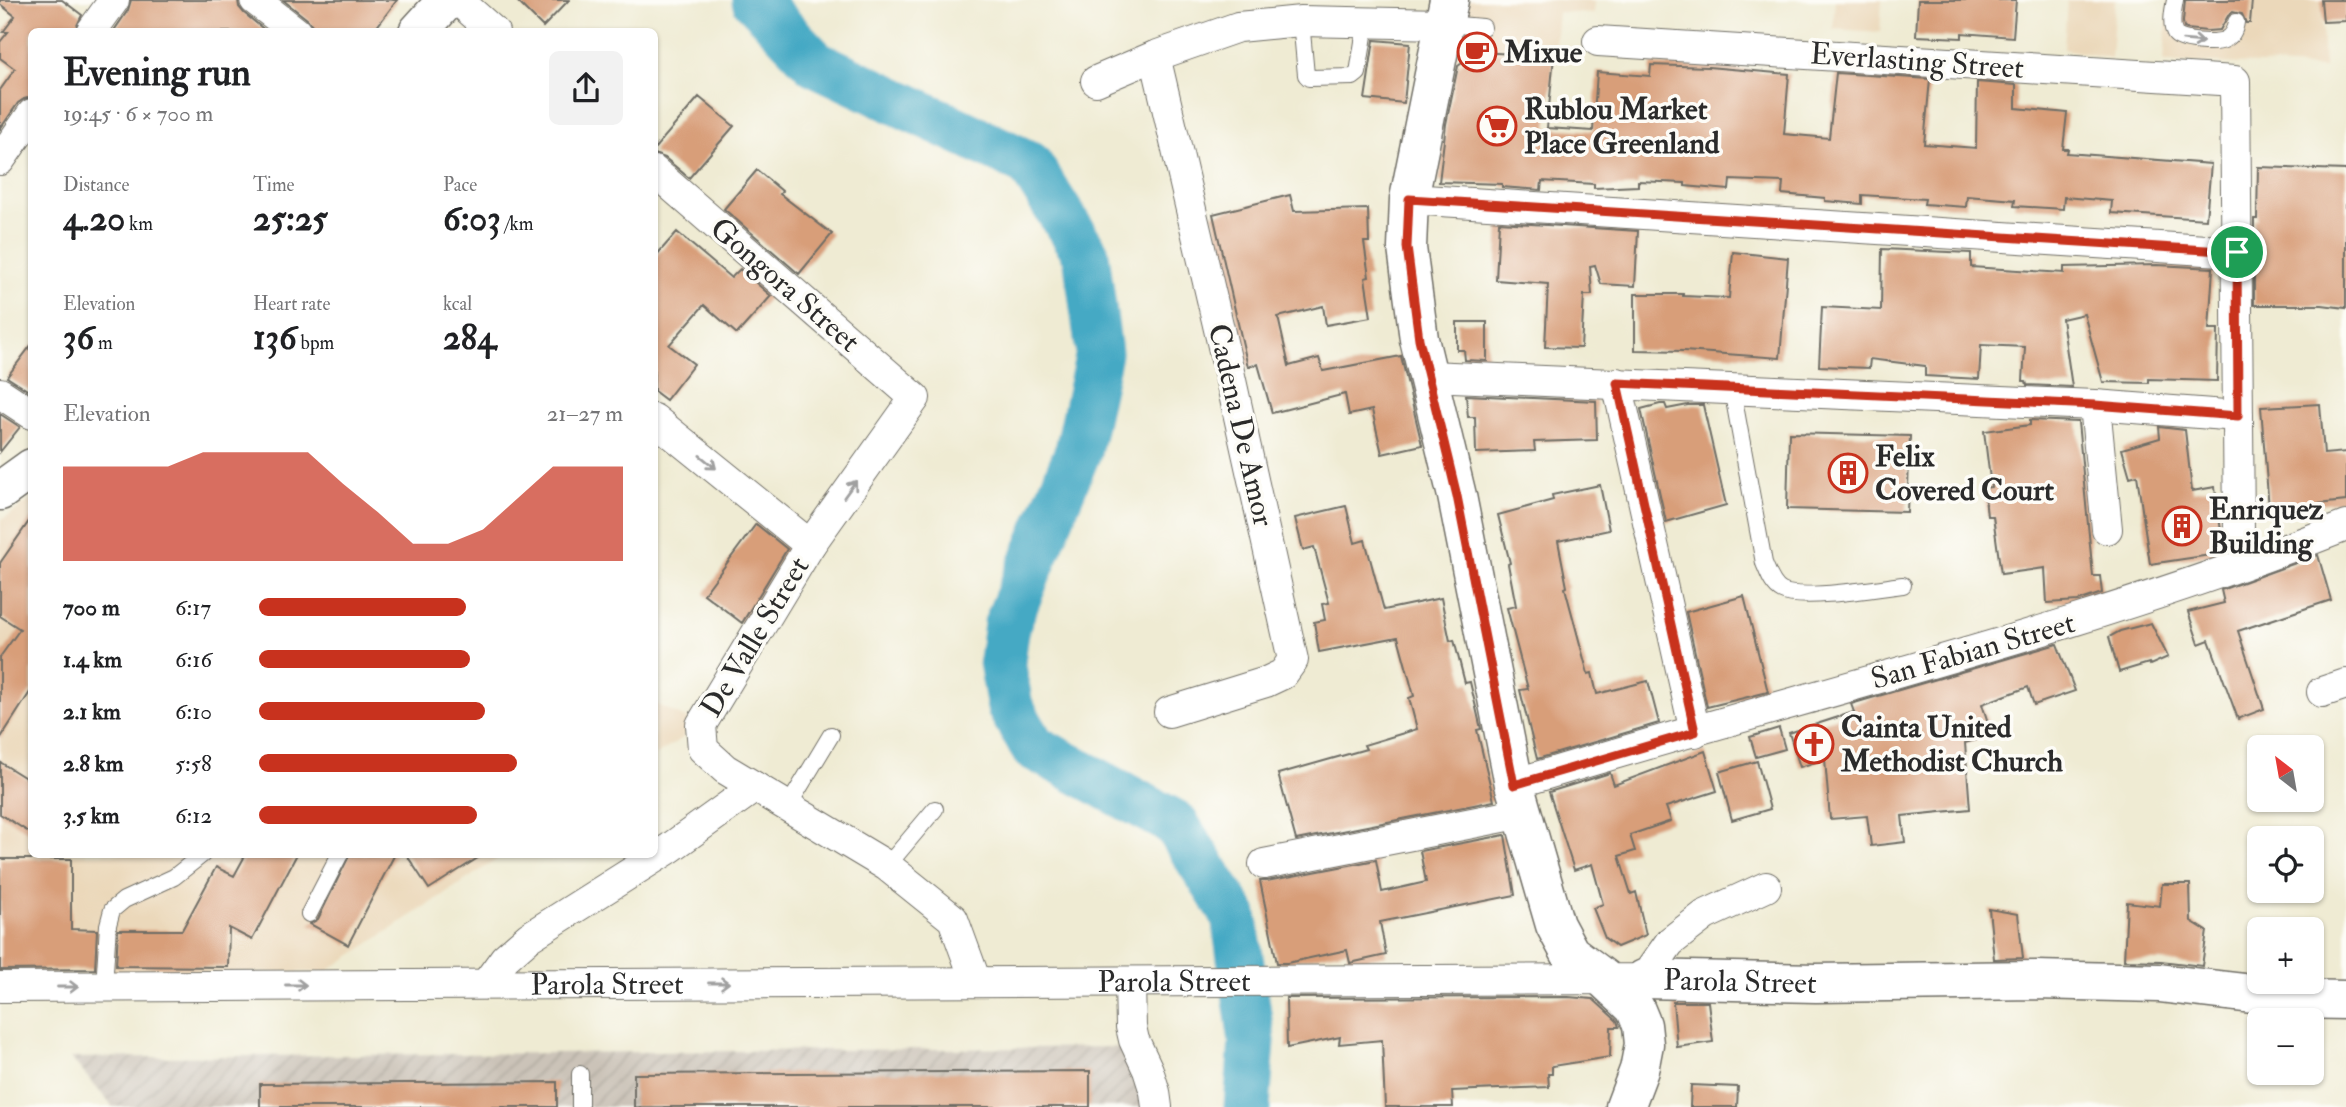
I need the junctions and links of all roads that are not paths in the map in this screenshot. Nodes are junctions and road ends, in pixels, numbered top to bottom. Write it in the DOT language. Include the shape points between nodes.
graph roads {
  1 [pos="114,0"];
  2 [pos="254,0"];
  3 [pos="447,0"];
  4 [pos="458,0"];
  5 [pos="2175,0"];
  6 [pos="1446,12"];
  7 [pos="1301,21"];
  8 [pos="2236,22"];
  9 [pos="1366,23"];
  10 [pos="1483,27"];
  11 [pos="95,28"];
  12 [pos="291,28"];
  13 [pos="422,28"];
  14 [pos="490,28"];
  15 [pos="1598,41"];
  16 [pos="1155,56"];
  17 [pos="1096,81"];
  18 [pos="17,122"];
  19 [pos="0,160"];
  20 [pos="658,174"];
  21 [pos="1409,199"];
  22 [pos="2237,252"];
  23 [pos="1429,376"];
  24 [pos="1617,383"];
  25 [pos="1732,389"];
  26 [pos="0,393"];
  27 [pos="915,398"];
  28 [pos="2095,405"];
  29 [pos="28,411"];
  30 [pos="2238,416"];
  31 [pos="658,422"];
  32 [pos="28,471"];
  33 [pos="0,491"];
  34 [pos="2346,526"];
  35 [pos="2107,529"];
  36 [pos="2239,534"];
  37 [pos="810,545"];
  38 [pos="1903,585"];
  39 [pos="1169,712"];
  40 [pos="1695,732"];
  41 [pos="831,735"];
  42 [pos="755,787"];
  43 [pos="1518,799"];
  44 [pos="787,808"];
  45 [pos="934,809"];
  46 [pos="658,856"];
  47 [pos="198,858"];
  48 [pos="338,858"];
  49 [pos="654,858"];
  50 [pos="1264,864"];
  51 [pos="887,866"];
  52 [pos="1766,887"];
  53 [pos="309,914"];
  54 [pos="1603,978"];
  55 [pos="1644,979"];
  56 [pos="975,982"];
  57 [pos="1130,982"];
  58 [pos="486,984"];
  59 [pos="104,986"];
  60 [pos="0,987"];
  61 [pos="2346,1000"];
  62 [pos="580,1074"];
  63 [pos="580,1107"];
  64 [pos="1157,1107"];
  65 [pos="1625,1107"];
  1 -- 11 [label="street"];
  2 -- 12 [label="street"];
  3 -- 13 [label="street"];
  4 -- 14 [label="street"];
  5 -- 8 [label="lane, one-way" via="2172,20 2180,40 2227,40"];
  6 -- 9 [label="street"];
  6 -- 10 [label="lane"];
  6 -- 21 [label="street"];
  7 -- 9 [label="street"];
  7 -- 9 [label="lane" via="1309,78 1358,73"];
  7 -- 16 [label="street" via="1238,27"];
  15 -- 22 [label="street, Everlasting Street" via="2235,81"];
  16 -- 17 [label="street"];
  16 -- 39 [label="street, Cadena De Amor" via="1293,660 1283,674 1266,682"];
  18 -- 19 [label="street"];
  20 -- 27 [label="street, Gongora Street"];
  21 -- 22 [label="street"];
  21 -- 23 [label="street" via="1411,289"];
  22 -- 30 [label="street"];
  23 -- 24 [label="street"];
  23 -- 43 [label="street"];
  24 -- 25 [label="street"];
  24 -- 40 [label="street"];
  25 -- 28 [label="street"];
  25 -- 38 [label="lane" via="1764,564 1772,581 1781,591 1803,595"];
  26 -- 29 [label="street"];
  37 -- 27 [label="street, De Valle Street, one-way"];
  28 -- 30 [label="street"];
  28 -- 35 [label="street"];
  30 -- 36 [label="street"];
  31 -- 37 [label="street, one-way"];
  32 -- 33 [label="street"];
  34 -- 40 [label="street, San Fabian Street" via="2256,562 2052,629"];
  37 -- 42 [label="street, De Valle Street" via="701,724 703,749"];
  40 -- 43 [label="street, San Fabian Street"];
  41 -- 44 [label="lane"];
  42 -- 44 [label="street, De Valle Street"];
  42 -- 46 [label="street"];
  43 -- 50 [label="street, San Fabian Street"];
  43 -- 54 [label="street" via="1555,925 1570,953"];
  44 -- 51 [label="street, De Valle Street"];
  45 -- 51 [label="lane"];
  47 -- 59 [label="lane" via="174,877 112,910"];
  48 -- 53 [label="lane"];
  49 -- 58 [label="street" via="529,937 505,958"];
  51 -- 56 [label="street, De Valle Street" via="953,919"];
  52 -- 55 [label="street" via="1705,915 1670,942"];
  54 -- 55 [label="street, Parola Street"];
  54 -- 57 [label="street, Parola Street"];
  54 -- 65 [label="street" via="1635,1008 1642,1025 1639,1070"];
  55 -- 61 [label="street, Parola Street" via="1816,984 2159,983 2294,999"];
  56 -- 57 [label="street, Parola Street"];
  58 -- 56 [label="street, Parola Street, one-way"];
  57 -- 64 [label="street" via="1131,1027"];
  59 -- 58 [label="street, Parola Street, one-way"];
  60 -- 59 [label="street, Parola Street, one-way"];
  62 -- 63 [label="lane"];
}
